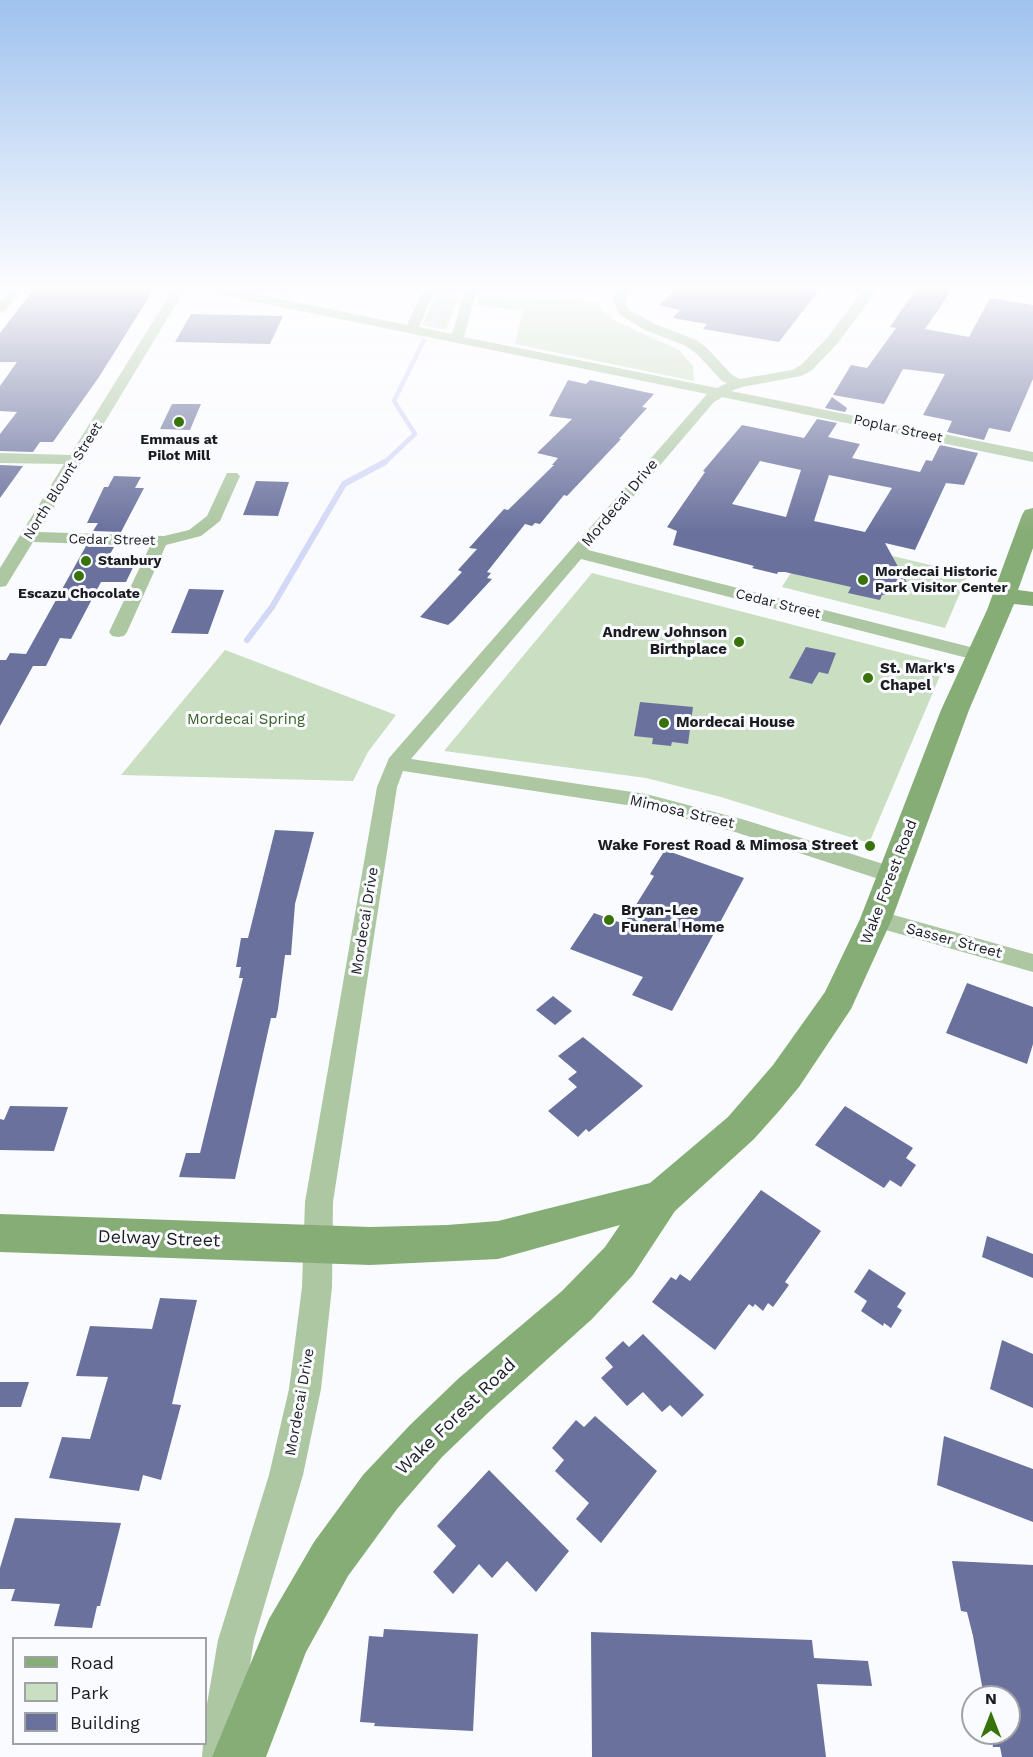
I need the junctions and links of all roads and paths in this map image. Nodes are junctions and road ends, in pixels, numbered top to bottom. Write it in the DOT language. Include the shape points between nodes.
graph roads {
  1 [pos="133,368"];
  2 [pos="599,368"];
  3 [pos="718,368"];
  4 [pos="807,368"];
  5 [pos="739,383"];
  6 [pos="718,393"];
  7 [pos="1033,457"];
  8 [pos="0,458"];
  9 [pos="77,460"];
  10 [pos="232,476"];
  11 [pos="1033,515"];
  12 [pos="29,537"];
  13 [pos="160,541"];
  14 [pos="578,553"];
  15 [pos="0,582"];
  16 [pos="1005,595"];
  17 [pos="1033,599"];
  18 [pos="117,632"];
  19 [pos="979,655"];
  20 [pos="396,764"];
  21 [pos="891,875"];
  22 [pos="876,919"];
  23 [pos="1033,963"];
  24 [pos="661,1198"];
  25 [pos="0,1233"];
  26 [pos="318,1243"];
  27 [pos="221,1757"];
  28 [pos="239,1757"];
  1 -- 9 [label="street, North Blount Street"];
  2 -- 6 [label="street, Poplar Street"];
  3 -- 5 [label="street"];
  4 -- 5 [label="street, Mordecai Drive"];
  5 -- 6 [label="street, Mordecai Drive"];
  6 -- 7 [label="street, Poplar Street"];
  6 -- 14 [label="street, Mordecai Drive"];
  8 -- 9 [label="street"];
  9 -- 12 [label="street, North Blount Street"];
  10 -- 13 [label="street, Cedar Street" via="213,518 195,533"];
  11 -- 16 [label="main road, Wake Forest Road"];
  12 -- 13 [label="street, Cedar Street"];
  12 -- 15 [label="street, North Blount Street"];
  13 -- 18 [label="street"];
  14 -- 19 [label="street, Cedar Street"];
  14 -- 20 [label="street, Mordecai Drive"];
  16 -- 17 [label="main road"];
  16 -- 19 [label="main road, Wake Forest Road"];
  19 -- 21 [label="main road, Wake Forest Road"];
  20 -- 21 [label="street, Mimosa Street" via="646,801 737,825"];
  20 -- 26 [label="street, Mordecai Drive" via="387,787 326,1157"];
  21 -- 22 [label="main road, Wake Forest Road"];
  22 -- 23 [label="street, Sasser Street"];
  22 -- 24 [label="main road, Wake Forest Road" via="839,999 786,1076 741,1128"];
  24 -- 26 [label="main road, Wake Forest Road" via="498,1240 370,1246"];
  24 -- 28 [label="main road, Wake Forest Road" via="618,1261 577,1305 475,1394 380,1492 331,1559 287,1637"];
  25 -- 26 [label="main road, Delway Street"];
  26 -- 27 [label="street, Mordecai Drive" via="305,1389 286,1475 237,1640 223,1716"];
}
